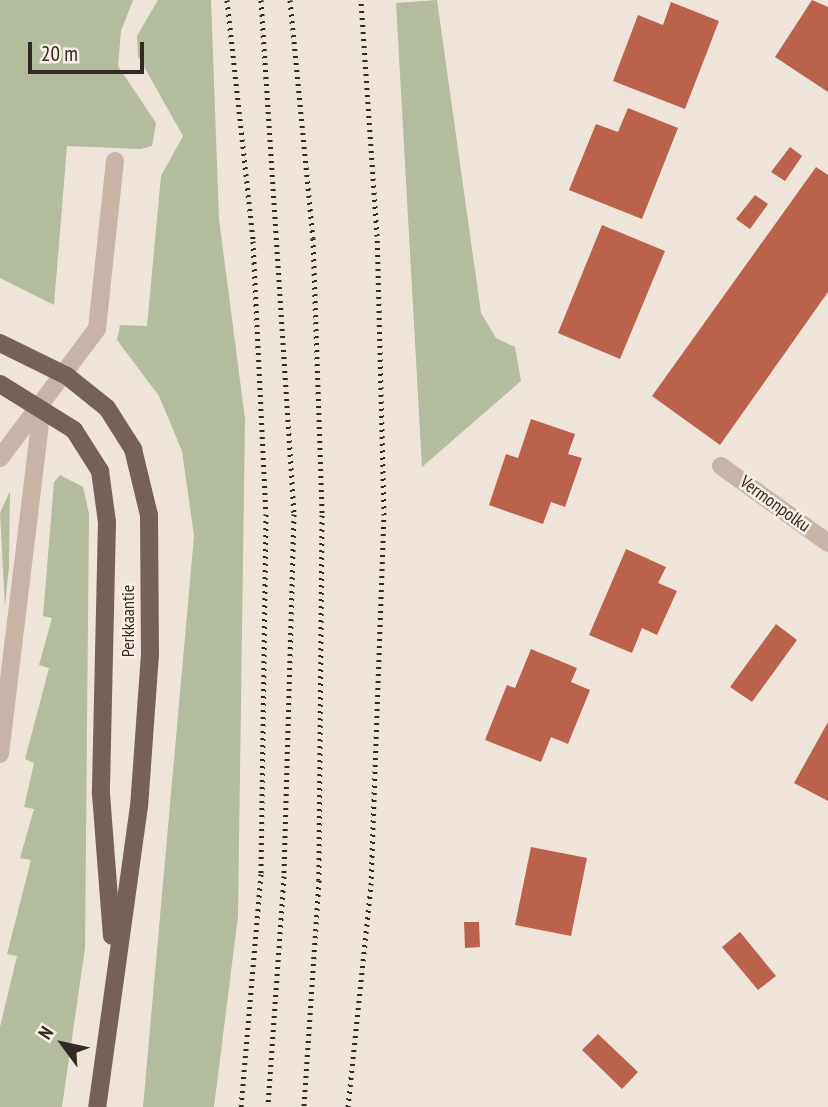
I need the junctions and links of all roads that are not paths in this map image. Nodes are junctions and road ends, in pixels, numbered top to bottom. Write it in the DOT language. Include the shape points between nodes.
graph roads {
  1 [pos="115,160"];
  2 [pos="0,343"];
  3 [pos="67,376"];
  4 [pos="0,384"];
  5 [pos="42,405"];
  6 [pos="0,458"];
  7 [pos="721,466"];
  8 [pos="828,543"];
  9 [pos="0,754"];
  10 [pos="114,968"];
  11 [pos="97,1107"];
  1 -- 3 [label="street" via="97,329"];
  2 -- 3 [label="main road, Perkkaantie"];
  3 -- 5 [label="street"];
  3 -- 10 [label="main road, Perkkaantie" via="107,408 133,449 149,515 150,654 139,806"];
  4 -- 5 [label="main road, Perkkaantie"];
  5 -- 6 [label="street"];
  5 -- 9 [label="street"];
  5 -- 10 [label="main road, Perkkaantie" via="74,430 100,471 107,522 101,794"];
  7 -- 8 [label="street, Vermonpolku"];
  10 -- 11 [label="main road, Perkkaantie"];
}
